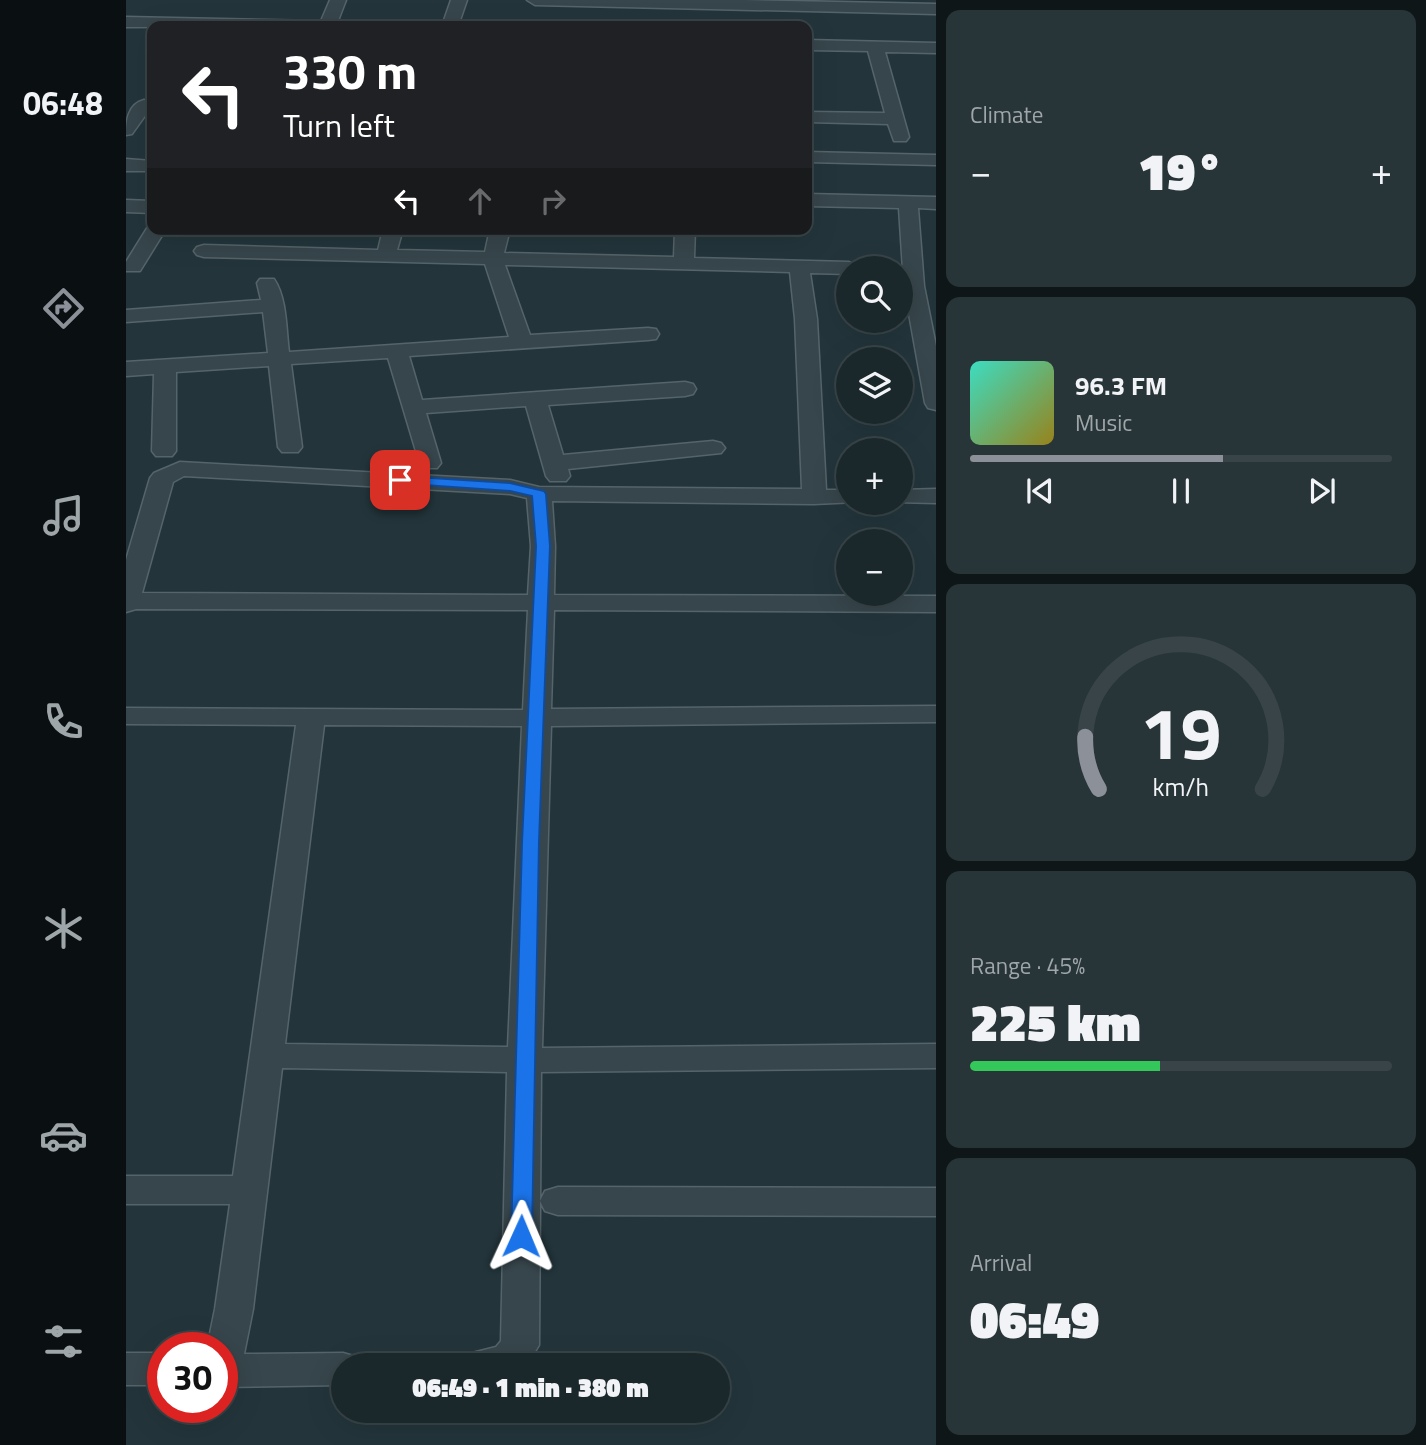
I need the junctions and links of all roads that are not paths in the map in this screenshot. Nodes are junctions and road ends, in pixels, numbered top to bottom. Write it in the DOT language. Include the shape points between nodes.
graph roads {
  1 [pos="338,0"];
  2 [pos="459,0"];
  3 [pos="743,0"];
  4 [pos="871,1"];
  5 [pos="541,3"];
  6 [pos="785,5"];
  7 [pos="936,6"];
  8 [pos="329,21"];
  9 [pos="452,21"];
  10 [pos="786,21"];
  11 [pos="126,22"];
  12 [pos="147,22"];
  13 [pos="812,45"];
  14 [pos="875,47"];
  15 [pos="936,48"];
  16 [pos="144,105"];
  17 [pos="812,117"];
  18 [pos="896,119"];
  19 [pos="126,130"];
  20 [pos="900,137"];
  21 [pos="929,155"];
  22 [pos="812,157"];
  23 [pos="126,166"];
  24 [pos="147,167"];
  25 [pos="936,184"];
  26 [pos="812,200"];
  27 [pos="908,202"];
  28 [pos="936,203"];
  29 [pos="126,206"];
  30 [pos="147,207"];
  31 [pos="152,235"];
  32 [pos="242,235"];
  33 [pos="391,235"];
  34 [pos="499,235"];
  35 [pos="685,235"];
  36 [pos="204,251"];
  37 [pos="235,252"];
  38 [pos="386,256"];
  39 [pos="907,256"];
  40 [pos="493,259"];
  41 [pos="684,264"];
  42 [pos="133,267"];
  43 [pos="799,267"];
  44 [pos="836,268"];
  45 [pos="267,283"];
  46 [pos="913,283"];
  47 [pos="273,305"];
  48 [pos="126,316"];
  49 [pos="929,320"];
  50 [pos="648,334"];
  51 [pos="522,343"];
  52 [pos="397,351"];
  53 [pos="278,359"];
  54 [pos="165,366"];
  55 [pos="126,369"];
  56 [pos="685,389"];
  57 [pos="535,399"];
  58 [pos="936,403"];
  59 [pos="413,407"];
  60 [pos="290,447"];
  61 [pos="713,448"];
  62 [pos="164,451"];
  63 [pos="429,463"];
  64 [pos="539,494"];
  65 [pos="913,496"];
  66 [pos="936,496"];
  67 [pos="814,497"];
  68 [pos="836,497"];
  69 [pos="836,591"];
  70 [pos="913,591"];
  71 [pos="936,592"];
  72 [pos="127,597"];
  73 [pos="541,597"];
  74 [pos="936,604"];
  75 [pos="936,714"];
  76 [pos="126,716"];
  77 [pos="311,716"];
  78 [pos="536,718"];
  79 [pos="266,1056"];
  80 [pos="936,1056"];
  81 [pos="524,1060"];
  82 [pos="126,1190"];
  83 [pos="248,1190"];
  84 [pos="558,1201"];
  85 [pos="936,1202"];
  86 [pos="229,1332"];
  87 [pos="513,1353"];
  88 [pos="126,1369"];
  89 [pos="238,1369"];
  90 [pos="331,1369"];
  91 [pos="147,1370"];
  1 -- 8 [label="street"];
  2 -- 9 [label="street"];
  3 -- 4 [label="street"];
  4 -- 7 [label="street"];
  5 -- 6 [label="street"];
  6 -- 7 [label="street"];
  6 -- 10 [label="street"];
  11 -- 12 [label="street"];
  13 -- 14 [label="street"];
  14 -- 15 [label="street"];
  14 -- 18 [label="street"];
  16 -- 19 [label="street"];
  17 -- 18 [label="street"];
  18 -- 20 [label="street"];
  21 -- 22 [label="street"];
  21 -- 25 [label="street"];
  23 -- 24 [label="street"];
  26 -- 27 [label="street"];
  27 -- 28 [label="street"];
  27 -- 39 [label="street"];
  29 -- 30 [label="street"];
  31 -- 42 [label="street"];
  32 -- 37 [label="street"];
  33 -- 38 [label="street"];
  34 -- 40 [label="street"];
  35 -- 41 [label="street"];
  36 -- 37 [label="street"];
  37 -- 38 [label="street"];
  38 -- 40 [label="street"];
  40 -- 41 [label="street"];
  40 -- 51 [label="street"];
  41 -- 43 [label="street"];
  43 -- 44 [label="street"];
  43 -- 67 [label="street" via="806,319"];
  45 -- 47 [label="street"];
  46 -- 49 [label="street"];
  47 -- 48 [label="street"];
  47 -- 53 [label="street"];
  49 -- 58 [label="street"];
  50 -- 51 [label="street"];
  51 -- 52 [label="street"];
  52 -- 53 [label="street"];
  52 -- 59 [label="street"];
  53 -- 54 [label="street"];
  53 -- 60 [label="street"];
  54 -- 55 [label="street"];
  54 -- 62 [label="street"];
  56 -- 57 [label="street"];
  57 -- 59 [label="street"];
  57 -- 61 [label="street" via="556,470"];
  59 -- 63 [label="street"];
  64 -- 67 [label="street"];
  64 -- 72 [label="street" via="496,486 171,472 162,478"];
  64 -- 73 [label="street"];
  65 -- 66 [label="street"];
  67 -- 68 [label="street"];
  69 -- 73 [label="street"];
  70 -- 71 [label="street"];
  72 -- 73 [label="street"];
  73 -- 74 [label="street"];
  73 -- 78 [label="street"];
  75 -- 78 [label="street"];
  76 -- 77 [label="street"];
  77 -- 78 [label="street"];
  77 -- 79 [label="street"];
  78 -- 81 [label="street"];
  79 -- 81 [label="street"];
  79 -- 83 [label="street"];
  80 -- 81 [label="street"];
  81 -- 87 [label="street" via="520,1345"];
  82 -- 83 [label="street"];
  83 -- 86 [label="street"];
  84 -- 85 [label="street"];
  88 -- 91 [label="street"];
  89 -- 90 [label="street"];
}
